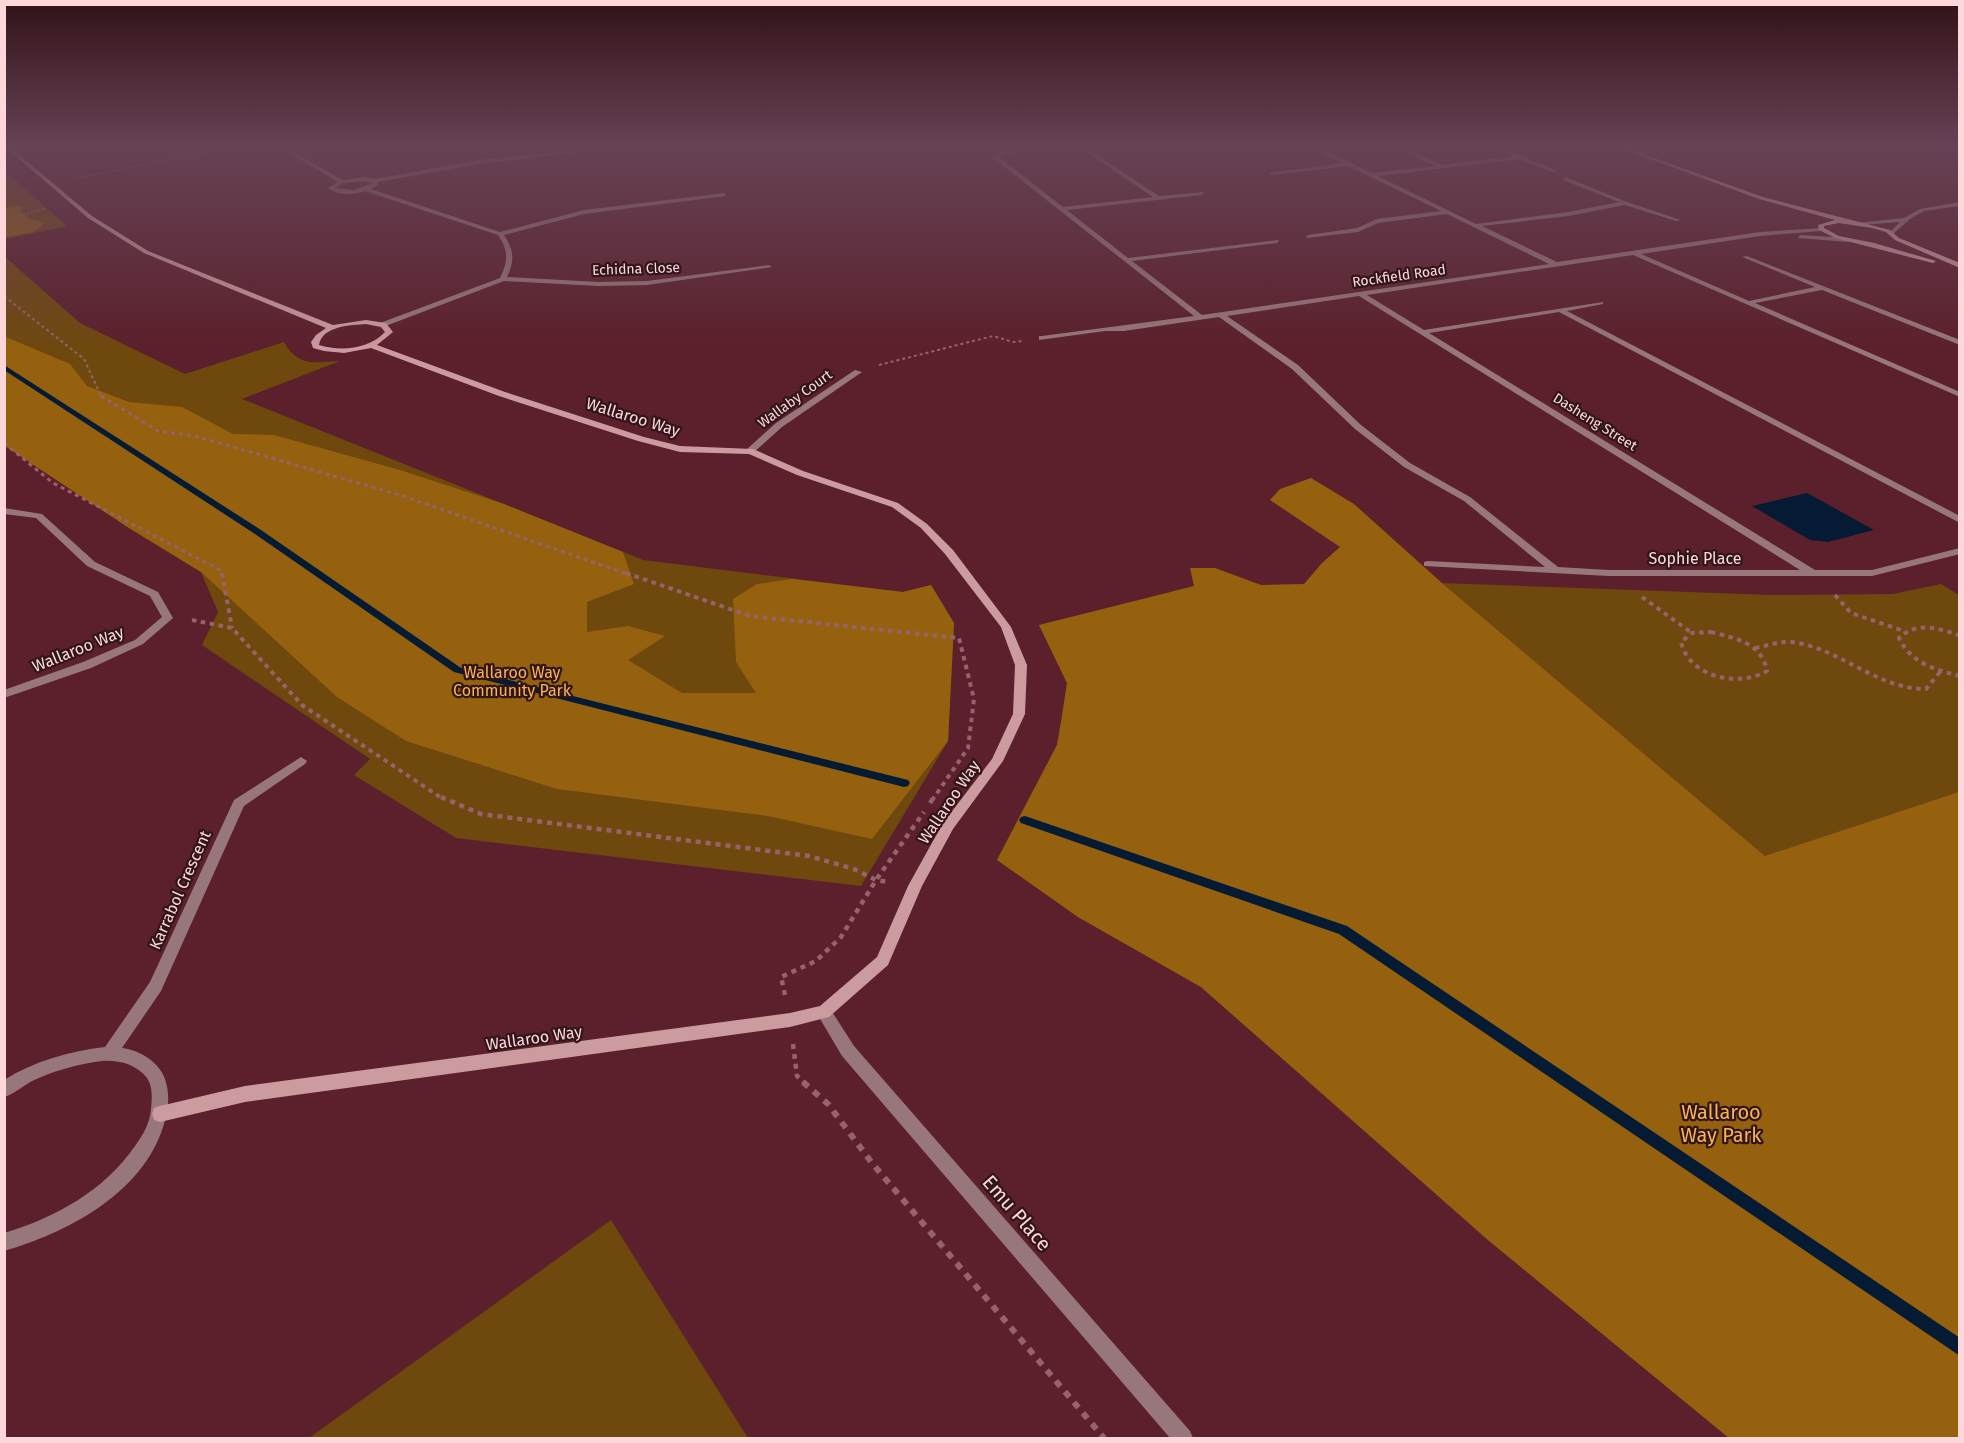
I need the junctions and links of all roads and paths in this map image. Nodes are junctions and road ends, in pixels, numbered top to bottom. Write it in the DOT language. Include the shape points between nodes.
graph roads {
  1 [pos="19,214"];
  2 [pos="87,214"];
  3 [pos="441,214"];
  4 [pos="576,214"];
  5 [pos="1069,214"];
  6 [pos="1430,214"];
  7 [pos="1453,214"];
  8 [pos="1565,214"];
  9 [pos="1660,214"];
  10 [pos="1795,214"];
  11 [pos="1821,214"];
  12 [pos="1911,214"];
  13 [pos="1678,220"];
  14 [pos="1903,220"];
  15 [pos="4,221"];
  16 [pos="1849,222"];
  17 [pos="1860,223"];
  18 [pos="1476,226"];
  19 [pos="1821,227"];
  20 [pos="500,234"];
  21 [pos="1760,234"];
  22 [pos="1895,236"];
  23 [pos="1308,237"];
  24 [pos="1849,240"];
  25 [pos="1277,241"];
  26 [pos="1864,243"];
  27 [pos="1635,253"];
  28 [pos="1745,257"];
  29 [pos="1127,260"];
  30 [pos="1557,265"];
  31 [pos="769,267"];
  32 [pos="1959,268"];
  33 [pos="503,279"];
  34 [pos="1823,288"];
  35 [pos="1361,294"];
  36 [pos="4,296"];
  37 [pos="1601,303"];
  38 [pos="1746,303"];
  39 [pos="1560,310"];
  40 [pos="1221,315"];
  41 [pos="1202,318"];
  42 [pos="383,325"];
  43 [pos="333,328"];
  44 [pos="1423,332"];
  45 [pos="1042,338"];
  46 [pos="1959,343"];
  47 [pos="370,345"];
  48 [pos="858,372"];
  49 [pos="1959,395"];
  50 [pos="4,443"];
  51 [pos="750,451"];
  52 [pos="4,512"];
  53 [pos="1959,520"];
  54 [pos="1959,551"];
  55 [pos="1428,564"];
  56 [pos="1555,570"];
  57 [pos="1608,573"];
  58 [pos="1814,574"];
  59 [pos="168,618"];
  60 [pos="232,628"];
  61 [pos="1904,631"];
  62 [pos="1692,633"];
  63 [pos="1959,636"];
  64 [pos="1754,648"];
  65 [pos="1940,672"];
  66 [pos="1959,676"];
  67 [pos="4,694"];
  68 [pos="301,761"];
  69 [pos="876,880"];
  70 [pos="915,886"];
  71 [pos="824,1012"];
  72 [pos="790,1020"];
  73 [pos="110,1053"];
  74 [pos="4,1090"];
  75 [pos="160,1114"];
  76 [pos="5,1243"];
  77 [pos="1104,1438"];
  78 [pos="1183,1438"];
  1 -- 15 [label="path"];
  2 -- 43 [label="street" via="146,252"];
  3 -- 20 [label="street"];
  4 -- 20 [label="street"];
  5 -- 29 [label="street"];
  6 -- 23 [label="street" via="1377,221 1358,230"];
  7 -- 18 [label="street"];
  8 -- 18 [label="street"];
  9 -- 13 [label="street"];
  10 -- 19 [label="street"];
  11 -- 16 [label="street"];
  12 -- 14 [label="street"];
  14 -- 17 [label="street"];
  14 -- 22 [label="street"];
  16 -- 17 [label="street"];
  16 -- 19 [label="street" via="1829,222"];
  17 -- 22 [label="street"];
  18 -- 30 [label="street"];
  19 -- 21 [label="street, Rockfield Road"];
  19 -- 24 [label="street" via="1831,235"];
  20 -- 33 [label="street" via="510,248 511,262"];
  21 -- 24 [label="street, Rockfield Road"];
  21 -- 27 [label="street, Rockfield Road"];
  22 -- 26 [label="street" via="1888,243"];
  22 -- 32 [label="street"];
  24 -- 26 [label="street"];
  25 -- 29 [label="street"];
  26 -- 32 [label="street"];
  27 -- 30 [label="street, Rockfield Road"];
  27 -- 38 [label="street"];
  28 -- 34 [label="street"];
  29 -- 41 [label="street"];
  30 -- 35 [label="street, Rockfield Road"];
  31 -- 33 [label="street, Echidna Close" via="647,283"];
  33 -- 42 [label="street"];
  34 -- 38 [label="street"];
  34 -- 46 [label="street"];
  35 -- 40 [label="street, Rockfield Road"];
  35 -- 44 [label="street, Dasheng Street"];
  36 -- 69 [label="path" via="84,359 102,398 158,431 195,436 400,495 750,616 959,638 974,699 968,748"];
  37 -- 39 [label="street"];
  38 -- 49 [label="street"];
  39 -- 44 [label="street"];
  39 -- 53 [label="street"];
  40 -- 41 [label="street, Rockfield Road"];
  40 -- 56 [label="street" via="1294,367 1358,427 1407,465 1467,499"];
  41 -- 45 [label="street, Rockfield Road"];
  42 -- 43 [label="street" via="355,323"];
  42 -- 47 [label="street" via="389,332"];
  43 -- 47 [label="street" via="317,337 316,346 345,350"];
  44 -- 58 [label="street, Dasheng Street"];
  45 -- 48 [label="path" via="1013,342 993,336"];
  47 -- 51 [label="street, Wallaroo Way" via="641,440 680,449"];
  48 -- 51 [label="street, Wallaby Court" via="779,425"];
  50 -- 60 [label="path" via="53,483 222,571"];
  51 -- 70 [label="street, Wallaroo Way" via="896,506 924,526 949,552 1006,627 1021,665 1019,714 997,761 948,826"];
  52 -- 59 [label="street" via="39,516 91,564 154,594"];
  54 -- 58 [label="street, Sophie Place" via="1872,573"];
  55 -- 56 [label="street, Sophie Place"];
  56 -- 57 [label="street, Sophie Place"];
  57 -- 58 [label="street, Sophie Place"];
  57 -- 62 [label="path"];
  58 -- 61 [label="path" via="1851,613"];
  59 -- 60 [label="path"];
  59 -- 67 [label="street, Wallaroo Way" via="139,642"];
  60 -- 69 [label="path" via="302,705 446,801 482,814 809,856"];
  61 -- 63 [label="path" via="1927,628"];
  61 -- 65 [label="path" via="1899,638 1903,647"];
  62 -- 64 [label="path" via="1732,637"];
  62 -- 64 [label="path" via="1681,642 1689,660 1712,674 1735,680 1761,677 1767,671 1762,655"];
  64 -- 65 [label="path" via="1791,642 1914,691 1926,689"];
  65 -- 66 [label="path"];
  68 -- 73 [label="street, Karrabol Crescent" via="239,803 156,986"];
  69 -- 70 [label="path"];
  69 -- 72 [label="path" via="841,937 816,961 781,977"];
  70 -- 71 [label="street, Wallaroo Way" via="883,961"];
  71 -- 72 [label="street, Wallaroo Way"];
  71 -- 78 [label="street, Emu Place" via="848,1051"];
  72 -- 75 [label="street, Wallaroo Way" via="244,1094"];
  72 -- 77 [label="path" via="797,1076 828,1104 872,1163"];
  73 -- 74 [label="street" via="46,1067"];
  73 -- 75 [label="street" via="138,1058 153,1070 162,1093"];
  75 -- 76 [label="street" via="135,1161 98,1197 57,1223"];
}
